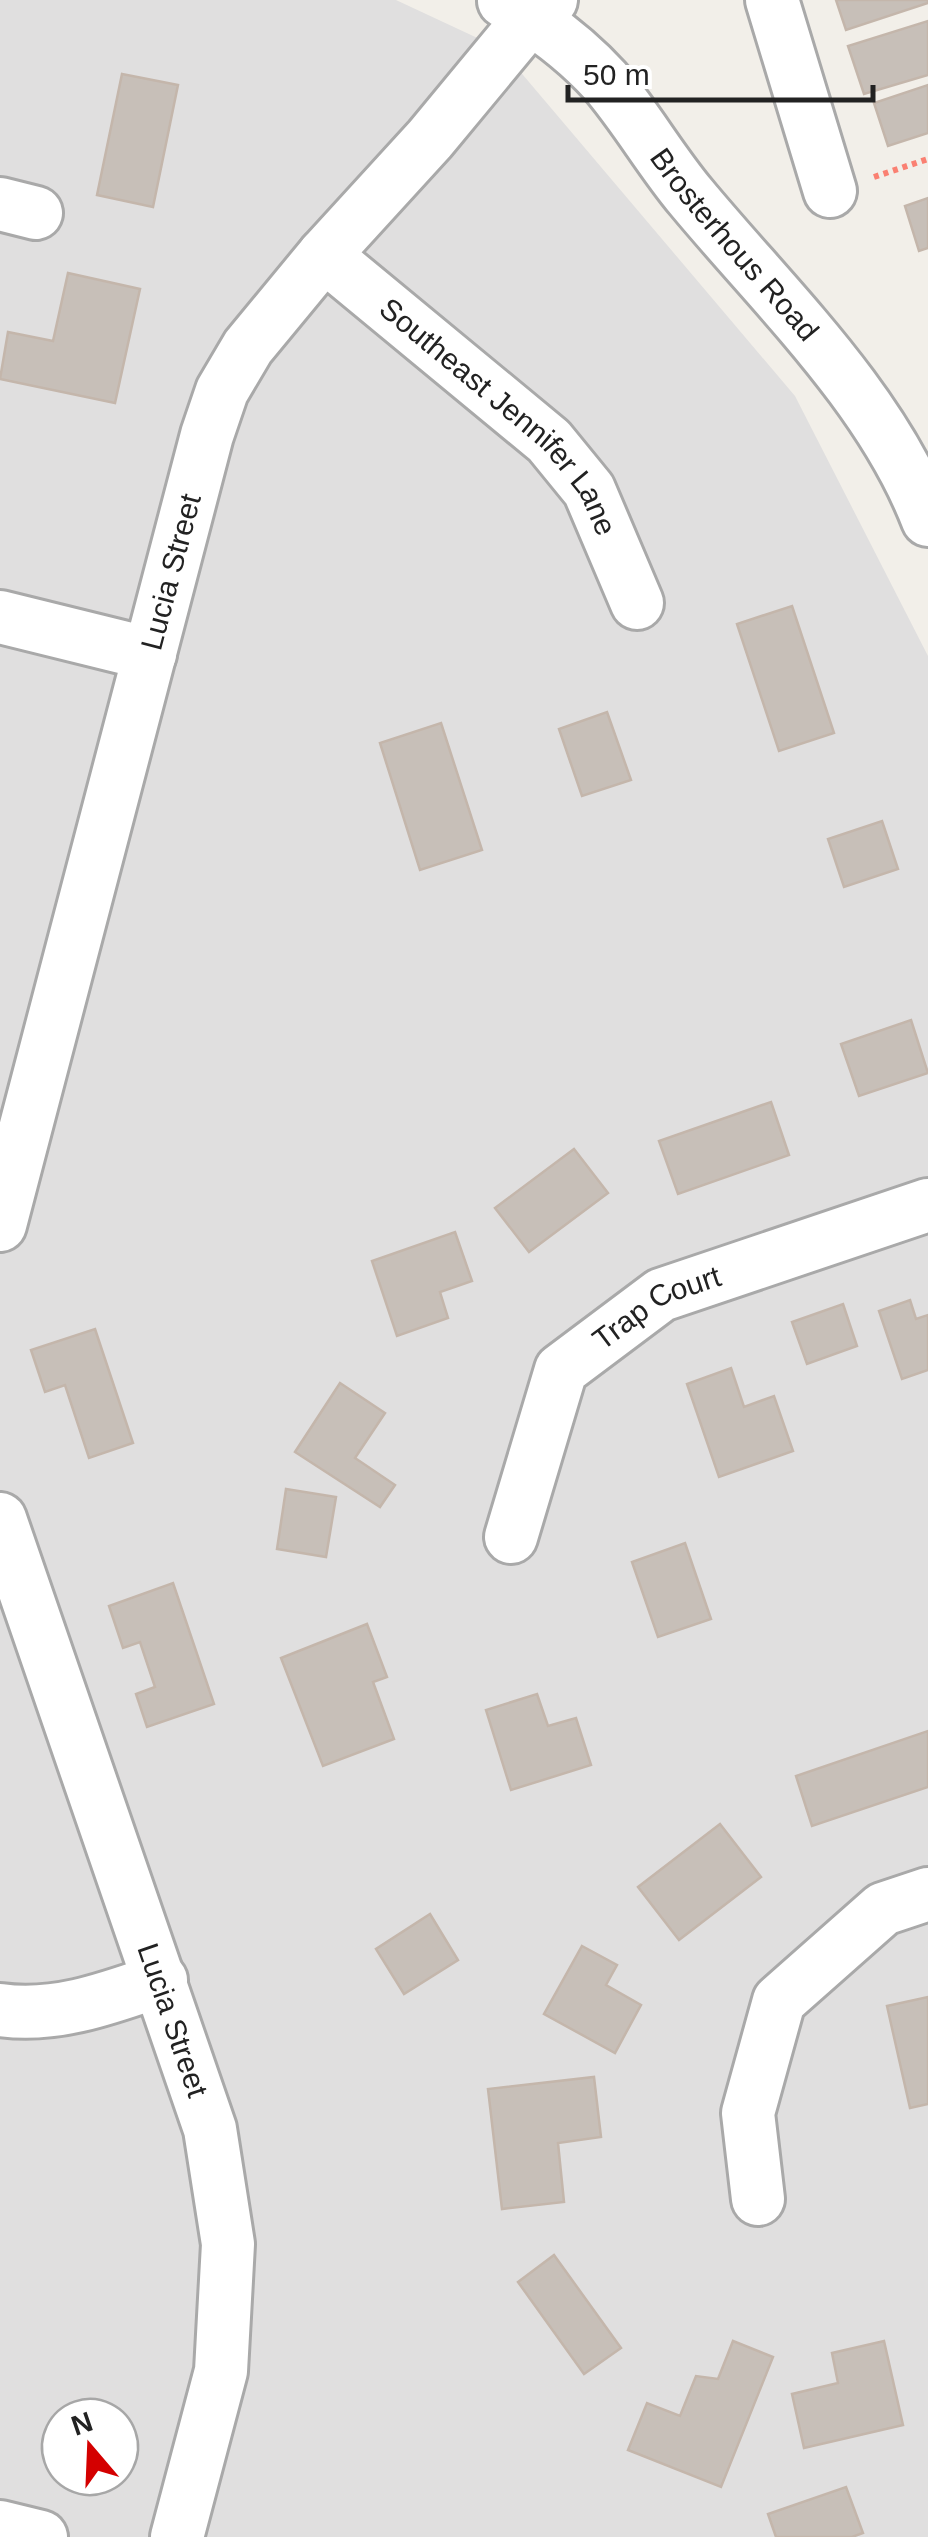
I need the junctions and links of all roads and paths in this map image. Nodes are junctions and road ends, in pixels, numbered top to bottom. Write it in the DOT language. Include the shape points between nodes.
graph roads {
  1 [pos="772,0"];
  2 [pos="528,6"];
  3 [pos="928,159"];
  4 [pos="830,191"];
  5 [pos="324,255"];
  6 [pos="923,494"];
  7 [pos="637,603"];
  8 [pos="0,617"];
  9 [pos="150,654"];
  10 [pos="21,1067"];
  11 [pos="928,1206"];
  12 [pos="0,1225"];
  13 [pos="0,1519"];
  14 [pos="511,1537"];
  15 [pos="928,1894"];
  16 [pos="161,1980"];
  17 [pos="0,2010"];
  18 [pos="758,2198"];
  19 [pos="0,2527"];
  20 [pos="41,2537"];
  21 [pos="177,2537"];
  1 -- 4 [label="street"];
  2 -- 5 [label="street, Lucia Street" via="430,139"];
  2 -- 6 [label="street, Brosterhous Road" via="603,80 689,195 850,385"];
  3 -- 4 [label="path"];
  5 -- 7 [label="street, Southeast Jennifer Lane" via="550,442 589,490"];
  5 -- 9 [label="street, Lucia Street" via="248,347 222,392"];
  8 -- 9 [label="street"];
  9 -- 10 [label="street, Lucia Street"];
  10 -- 12 [label="street, Lucia Street"];
  11 -- 14 [label="street, Trap Court" via="661,1295 561,1370"];
  13 -- 16 [label="street, Lucia Street"];
  15 -- 18 [label="street" via="882,1909 779,2001 748,2113"];
  16 -- 17 [label="street" via="85,2006"];
  16 -- 21 [label="street, Lucia Street" via="210,2129 228,2244 221,2371"];
  19 -- 20 [label="street"];
}
